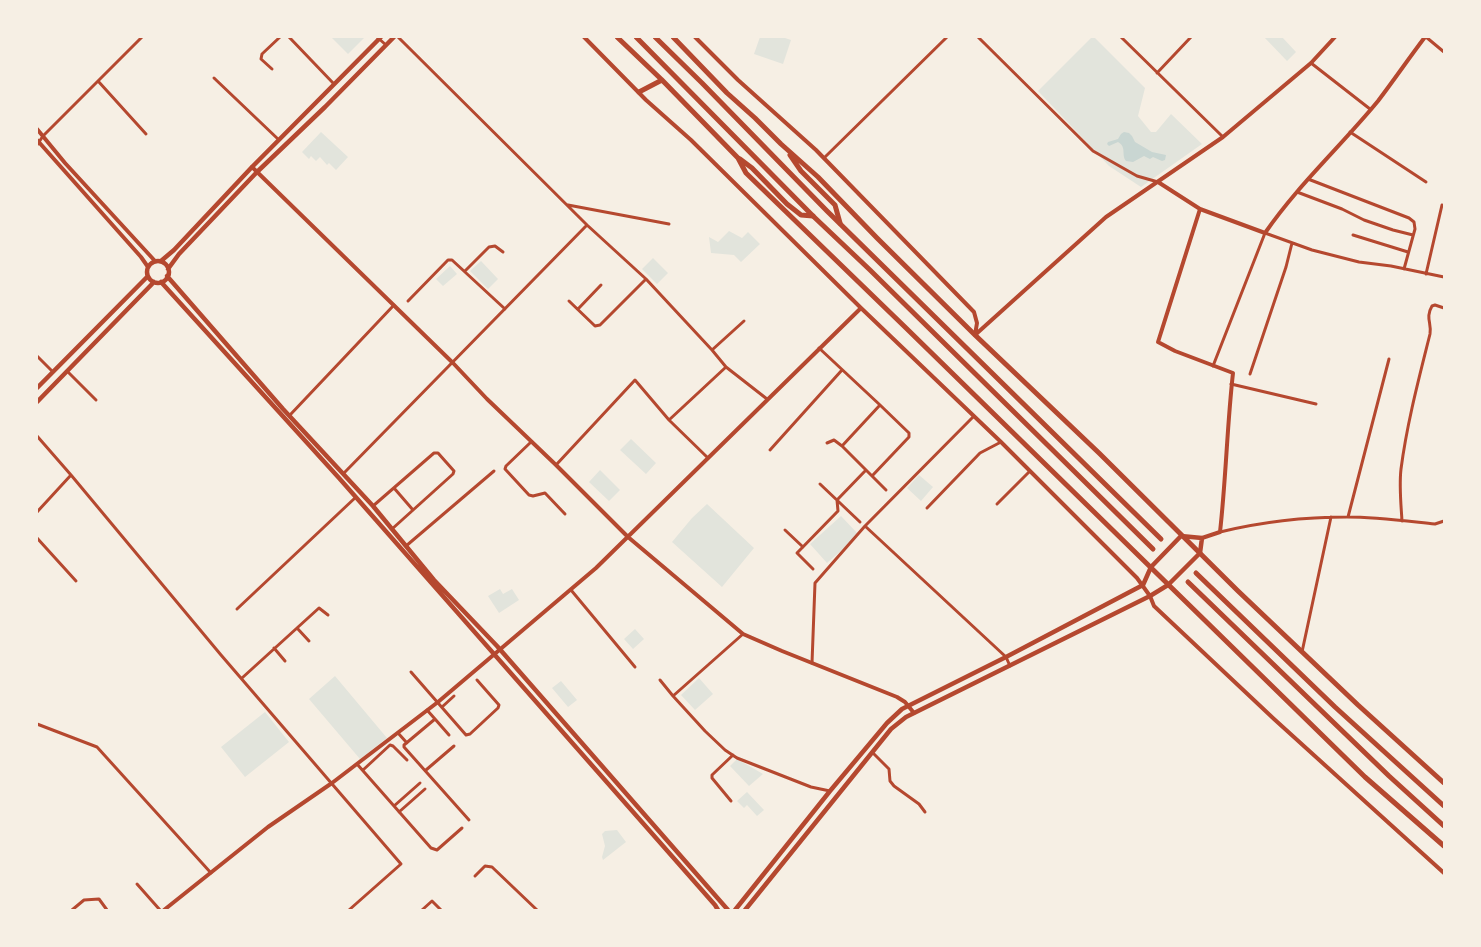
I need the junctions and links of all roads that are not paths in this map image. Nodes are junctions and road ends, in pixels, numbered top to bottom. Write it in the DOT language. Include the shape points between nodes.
graph roads {
  1 [pos="142,37"];
  2 [pos="280,37"];
  3 [pos="289,37"];
  4 [pos="394,37"];
  5 [pos="398,37"];
  6 [pos="584,37"];
  7 [pos="617,37"];
  8 [pos="636,37"];
  9 [pos="655,37"];
  10 [pos="673,37"];
  11 [pos="695,37"];
  12 [pos="947,37"];
  13 [pos="978,37"];
  14 [pos="1121,37"];
  15 [pos="1191,37"];
  16 [pos="1335,37"];
  17 [pos="1425,37"];
  18 [pos="379,38"];
  19 [pos="386,45"];
  20 [pos="1444,52"];
  21 [pos="1311,63"];
  22 [pos="272,69"];
  23 [pos="1157,73"];
  24 [pos="214,78"];
  25 [pos="662,80"];
  26 [pos="98,81"];
  27 [pos="334,84"];
  28 [pos="639,92"];
  29 [pos="1370,109"];
  30 [pos="37,129"];
  31 [pos="1350,132"];
  32 [pos="146,134"];
  33 [pos="43,136"];
  34 [pos="1223,137"];
  35 [pos="279,140"];
  36 [pos="38,143"];
  37 [pos="784,147"];
  38 [pos="738,158"];
  39 [pos="824,158"];
  40 [pos="252,167"];
  41 [pos="257,172"];
  42 [pos="1308,179"];
  43 [pos="1158,182"];
  44 [pos="1426,182"];
  45 [pos="1297,192"];
  46 [pos="567,204"];
  47 [pos="1442,205"];
  48 [pos="1200,208"];
  49 [pos="813,216"];
  50 [pos="840,223"];
  51 [pos="669,224"];
  52 [pos="587,225"];
  53 [pos="1266,233"];
  54 [pos="1354,235"];
  55 [pos="1413,235"];
  56 [pos="1292,243"];
  57 [pos="503,252"];
  58 [pos="1408,252"];
  59 [pos="154,262"];
  60 [pos="161,262"];
  61 [pos="148,267"];
  62 [pos="168,269"];
  63 [pos="1404,269"];
  64 [pos="465,271"];
  65 [pos="1426,274"];
  66 [pos="148,276"];
  67 [pos="167,276"];
  68 [pos="1444,277"];
  69 [pos="646,279"];
  70 [pos="154,282"];
  71 [pos="161,282"];
  72 [pos="601,285"];
  73 [pos="408,301"];
  74 [pos="569,301"];
  75 [pos="394,305"];
  76 [pos="861,308"];
  77 [pos="1444,308"];
  78 [pos="505,309"];
  79 [pos="578,309"];
  80 [pos="744,321"];
  81 [pos="975,335"];
  82 [pos="819,348"];
  83 [pos="712,350"];
  84 [pos="37,356"];
  85 [pos="1388,359"];
  86 [pos="453,363"];
  87 [pos="244,365"];
  88 [pos="1213,366"];
  89 [pos="726,367"];
  90 [pos="240,368"];
  91 [pos="842,370"];
  92 [pos="66,371"];
  93 [pos="53,372"];
  94 [pos="1250,374"];
  95 [pos="1231,384"];
  96 [pos="37,388"];
  97 [pos="767,399"];
  98 [pos="96,400"];
  99 [pos="37,402"];
  100 [pos="1316,404"];
  101 [pos="880,406"];
  102 [pos="290,415"];
  103 [pos="974,416"];
  104 [pos="669,420"];
  105 [pos="37,436"];
  106 [pos="530,442"];
  107 [pos="1002,442"];
  108 [pos="827,443"];
  109 [pos="842,446"];
  110 [pos="770,450"];
  111 [pos="708,458"];
  112 [pos="556,465"];
  113 [pos="866,470"];
  114 [pos="1030,471"];
  115 [pos="494,472"];
  116 [pos="343,473"];
  117 [pos="71,475"];
  118 [pos="872,476"];
  119 [pos="339,478"];
  120 [pos="820,484"];
  121 [pos="394,488"];
  122 [pos="886,490"];
  123 [pos="356,497"];
  124 [pos="837,500"];
  125 [pos="997,504"];
  126 [pos="373,506"];
  127 [pos="927,508"];
  128 [pos="413,510"];
  129 [pos="37,512"];
  130 [pos="565,514"];
  131 [pos="1331,517"];
  132 [pos="1348,517"];
  133 [pos="1402,521"];
  134 [pos="1444,521"];
  135 [pos="860,522"];
  136 [pos="865,526"];
  137 [pos="392,529"];
  138 [pos="786,530"];
  139 [pos="1220,532"];
  140 [pos="1181,536"];
  141 [pos="628,537"];
  142 [pos="37,538"];
  143 [pos="1202,538"];
  144 [pos="1161,539"];
  145 [pos="406,546"];
  146 [pos="803,547"];
  147 [pos="1153,549"];
  148 [pos="1200,553"];
  149 [pos="1150,566"];
  150 [pos="813,569"];
  151 [pos="1196,573"];
  152 [pos="76,581"];
  153 [pos="1188,582"];
  154 [pos="1143,585"];
  155 [pos="1168,585"];
  156 [pos="571,590"];
  157 [pos="1150,596"];
  158 [pos="238,609"];
  159 [pos="328,615"];
  160 [pos="297,628"];
  161 [pos="743,634"];
  162 [pos="309,641"];
  163 [pos="274,648"];
  164 [pos="500,650"];
  165 [pos="1302,652"];
  166 [pos="495,655"];
  167 [pos="1006,658"];
  168 [pos="285,661"];
  169 [pos="812,663"];
  170 [pos="1010,666"];
  171 [pos="635,667"];
  172 [pos="411,672"];
  173 [pos="242,678"];
  174 [pos="478,680"];
  175 [pos="660,680"];
  176 [pos="454,696"];
  177 [pos="674,696"];
  178 [pos="438,702"];
  179 [pos="909,705"];
  180 [pos="442,707"];
  181 [pos="427,710"];
  182 [pos="914,713"];
  183 [pos="435,719"];
  184 [pos="37,724"];
  185 [pos="398,733"];
  186 [pos="449,735"];
  187 [pos="407,743"];
  188 [pos="454,746"];
  189 [pos="380,747"];
  190 [pos="384,751"];
  191 [pos="872,752"];
  192 [pos="732,755"];
  193 [pos="407,760"];
  194 [pos="358,764"];
  195 [pos="363,770"];
  196 [pos="426,770"];
  197 [pos="332,783"];
  198 [pos="420,783"];
  199 [pos="1444,783"];
  200 [pos="425,789"];
  201 [pos="830,791"];
  202 [pos="731,801"];
  203 [pos="394,806"];
  204 [pos="1444,806"];
  205 [pos="399,812"];
  206 [pos="925,812"];
  207 [pos="469,820"];
  208 [pos="1444,826"];
  209 [pos="462,828"];
  210 [pos="1444,846"];
  211 [pos="211,873"];
  212 [pos="1444,873"];
  213 [pos="475,876"];
  214 [pos="137,884"];
  215 [pos="72,910"];
  216 [pos="107,910"];
  217 [pos="160,910"];
  218 [pos="164,910"];
  219 [pos="349,910"];
  220 [pos="422,910"];
  221 [pos="441,910"];
  222 [pos="538,910"];
  223 [pos="718,910"];
  224 [pos="728,910"];
  225 [pos="735,910"];
  226 [pos="745,910"];
  1 -- 26 [label="street"];
  2 -- 22 [label="street" via="262,54 261,58"];
  3 -- 27 [label="street"];
  4 -- 19 [label="main road"];
  5 -- 46 [label="street"];
  6 -- 28 [label="street"];
  7 -- 25 [label="main road"];
  8 -- 49 [label="main road"];
  9 -- 50 [label="main road"];
  10 -- 37 [label="main road"];
  11 -- 39 [label="street"];
  12 -- 39 [label="street"];
  13 -- 43 [label="street" via="1093,151 1137,176"];
  14 -- 23 [label="street"];
  15 -- 23 [label="street"];
  16 -- 21 [label="street"];
  17 -- 20 [label="street"];
  17 -- 29 [label="street"];
  18 -- 19 [label="street"];
  18 -- 27 [label="main road"];
  19 -- 41 [label="main road"];
  21 -- 29 [label="street"];
  21 -- 34 [label="street"];
  23 -- 34 [label="street"];
  24 -- 35 [label="street"];
  25 -- 28 [label="main road"];
  25 -- 38 [label="main road"];
  26 -- 32 [label="street"];
  26 -- 33 [label="street"];
  27 -- 35 [label="main road"];
  28 -- 76 [label="street"];
  29 -- 31 [label="street"];
  30 -- 33 [label="street"];
  31 -- 42 [label="street"];
  31 -- 44 [label="street"];
  33 -- 36 [label="street"];
  33 -- 59 [label="street"];
  34 -- 43 [label="street"];
  35 -- 40 [label="main road"];
  36 -- 61 [label="street"];
  37 -- 50 [label="main road" via="801,171 835,205"];
  37 -- 81 [label="main road" via="818,177"];
  38 -- 49 [label="main road" via="801,215"];
  38 -- 149 [label="main road" via="746,173"];
  39 -- 81 [label="street" via="974,312 977,323"];
  40 -- 41 [label="street"];
  40 -- 60 [label="main road"];
  41 -- 62 [label="main road" via="179,254"];
  41 -- 75 [label="street"];
  42 -- 45 [label="street"];
  42 -- 55 [label="street" via="1408,218 1414,222"];
  43 -- 48 [label="street"];
  43 -- 81 [label="street" via="1106,217"];
  45 -- 53 [label="street"];
  45 -- 55 [label="street" via="1364,220"];
  46 -- 51 [label="street"];
  46 -- 52 [label="street"];
  47 -- 65 [label="street"];
  48 -- 53 [label="street"];
  48 -- 88 [label="street" via="1158,342 1175,352"];
  49 -- 147 [label="main road"];
  50 -- 144 [label="main road"];
  52 -- 69 [label="street"];
  52 -- 78 [label="street"];
  53 -- 56 [label="street"];
  53 -- 88 [label="street"];
  54 -- 58 [label="street"];
  55 -- 58 [label="street"];
  56 -- 63 [label="street" via="1359,262"];
  56 -- 94 [label="street"];
  57 -- 64 [label="street" via="495,246 489,247"];
  58 -- 63 [label="street"];
  59 -- 60 [label="main road"];
  59 -- 61 [label="main road"];
  60 -- 62 [label="main road"];
  61 -- 66 [label="main road"];
  62 -- 67 [label="main road"];
  63 -- 65 [label="street"];
  64 -- 73 [label="street" via="455,261 448,260"];
  64 -- 78 [label="street"];
  65 -- 68 [label="street"];
  66 -- 70 [label="main road"];
  66 -- 93 [label="main road"];
  67 -- 71 [label="main road"];
  67 -- 87 [label="main road"];
  69 -- 79 [label="street" via="600,325 595,326"];
  69 -- 83 [label="street"];
  70 -- 71 [label="main road"];
  70 -- 92 [label="main road"];
  71 -- 90 [label="main road"];
  72 -- 79 [label="street"];
  74 -- 79 [label="street"];
  75 -- 86 [label="street"];
  75 -- 102 [label="street"];
  76 -- 82 [label="street"];
  76 -- 103 [label="street"];
  77 -- 133 [label="street" via="1435,305 1430,310 1428,321 1431,329 1412,405 1401,469"];
  78 -- 86 [label="street"];
  80 -- 83 [label="street"];
  81 -- 140 [label="main road" via="1099,453"];
  82 -- 91 [label="street"];
  82 -- 97 [label="street"];
  83 -- 89 [label="street"];
  84 -- 93 [label="street"];
  85 -- 132 [label="street"];
  86 -- 106 [label="street" via="486,400"];
  86 -- 116 [label="street"];
  87 -- 90 [label="main road"];
  87 -- 102 [label="main road"];
  88 -- 95 [label="street" via="1232,373"];
  89 -- 97 [label="street"];
  89 -- 104 [label="street"];
  90 -- 119 [label="main road"];
  91 -- 101 [label="street"];
  91 -- 110 [label="street"];
  92 -- 98 [label="street"];
  92 -- 99 [label="main road"];
  93 -- 96 [label="main road"];
  95 -- 100 [label="street"];
  95 -- 139 [label="street"];
  97 -- 111 [label="street"];
  101 -- 109 [label="street"];
  101 -- 118 [label="street" via="909,433 909,437"];
  102 -- 116 [label="main road"];
  103 -- 107 [label="street"];
  103 -- 136 [label="street"];
  104 -- 111 [label="street"];
  104 -- 112 [label="street" via="635,380"];
  105 -- 117 [label="street"];
  106 -- 112 [label="street"];
  106 -- 130 [label="street" via="505,470 529,495 545,493"];
  107 -- 114 [label="street"];
  107 -- 127 [label="street" via="980,453"];
  108 -- 109 [label="street" via="834,440"];
  109 -- 113 [label="street"];
  111 -- 141 [label="street"];
  112 -- 141 [label="street"];
  113 -- 118 [label="street"];
  113 -- 124 [label="street"];
  114 -- 125 [label="street"];
  114 -- 154 [label="street"];
  115 -- 145 [label="street"];
  116 -- 119 [label="street"];
  116 -- 126 [label="main road"];
  117 -- 129 [label="street"];
  117 -- 173 [label="street"];
  118 -- 122 [label="street"];
  119 -- 123 [label="main road"];
  120 -- 124 [label="street"];
  121 -- 126 [label="street"];
  121 -- 128 [label="street"];
  121 -- 128 [label="street" via="434,453 438,453 454,471"];
  123 -- 158 [label="street"];
  123 -- 166 [label="main road"];
  124 -- 135 [label="street"];
  124 -- 146 [label="street" via="838,511"];
  126 -- 137 [label="main road"];
  128 -- 137 [label="street"];
  131 -- 132 [label="street"];
  131 -- 139 [label="street" via="1248,525"];
  131 -- 165 [label="street"];
  132 -- 133 [label="street"];
  133 -- 134 [label="street" via="1435,524"];
  136 -- 167 [label="street"];
  136 -- 169 [label="street" via="815,583"];
  137 -- 145 [label="main road"];
  138 -- 146 [label="street"];
  139 -- 143 [label="street"];
  140 -- 143 [label="main road"];
  140 -- 148 [label="main road"];
  140 -- 149 [label="main road"];
  141 -- 156 [label="street"];
  141 -- 161 [label="street"];
  142 -- 152 [label="street"];
  143 -- 148 [label="main road"];
  145 -- 164 [label="main road" via="434,580"];
  146 -- 150 [label="street" via="798,553"];
  148 -- 155 [label="main road"];
  148 -- 165 [label="main road"];
  149 -- 154 [label="main road"];
  149 -- 155 [label="main road"];
  151 -- 204 [label="main road" via="1335,707"];
  153 -- 208 [label="main road"];
  154 -- 157 [label="street"];
  154 -- 167 [label="main road"];
  155 -- 157 [label="main road"];
  155 -- 210 [label="main road" via="1365,777"];
  156 -- 164 [label="street"];
  156 -- 171 [label="street"];
  157 -- 170 [label="main road"];
  157 -- 212 [label="street" via="1154,606"];
  159 -- 160 [label="street" via="319,608"];
  160 -- 162 [label="street"];
  160 -- 163 [label="street"];
  161 -- 169 [label="street"];
  161 -- 177 [label="street"];
  163 -- 168 [label="street"];
  163 -- 173 [label="street"];
  164 -- 166 [label="street"];
  164 -- 224 [label="main road"];
  165 -- 199 [label="main road"];
  166 -- 178 [label="street"];
  166 -- 223 [label="main road"];
  167 -- 170 [label="street"];
  167 -- 179 [label="main road"];
  169 -- 179 [label="street" via="897,697"];
  170 -- 182 [label="main road"];
  172 -- 178 [label="street"];
  173 -- 197 [label="street"];
  174 -- 180 [label="street" via="499,705 470,734 466,735"];
  175 -- 177 [label="street"];
  176 -- 180 [label="street"];
  177 -- 192 [label="street" via="705,731"];
  178 -- 180 [label="street"];
  178 -- 181 [label="street"];
  179 -- 182 [label="street"];
  179 -- 201 [label="main road" via="887,723"];
  181 -- 183 [label="street"];
  181 -- 185 [label="street"];
  182 -- 191 [label="main road" via="892,729"];
  183 -- 186 [label="street"];
  183 -- 187 [label="street"];
  184 -- 211 [label="street" via="97,747"];
  185 -- 187 [label="street"];
  185 -- 189 [label="street"];
  187 -- 196 [label="street" via="404,747"];
  188 -- 196 [label="street"];
  189 -- 190 [label="street"];
  189 -- 194 [label="street"];
  190 -- 193 [label="street" via="390,745 393,746"];
  190 -- 195 [label="street"];
  191 -- 206 [label="street" via="889,769 890,780 894,786 919,804"];
  191 -- 226 [label="main road"];
  192 -- 201 [label="street"];
  192 -- 202 [label="street" via="712,775"];
  194 -- 195 [label="street"];
  194 -- 197 [label="street"];
  195 -- 203 [label="street"];
  196 -- 207 [label="street"];
  197 -- 211 [label="street" via="268,827"];
  197 -- 219 [label="street" via="401,864"];
  198 -- 203 [label="street"];
  200 -- 205 [label="street"];
  201 -- 225 [label="main road"];
  203 -- 205 [label="street"];
  205 -- 209 [label="street" via="431,848 437,850"];
  211 -- 218 [label="street"];
  213 -- 222 [label="street" via="485,866 492,867"];
  214 -- 217 [label="street"];
  215 -- 216 [label="street" via="84,900 99,899"];
  220 -- 221 [label="street" via="432,901"];
}
